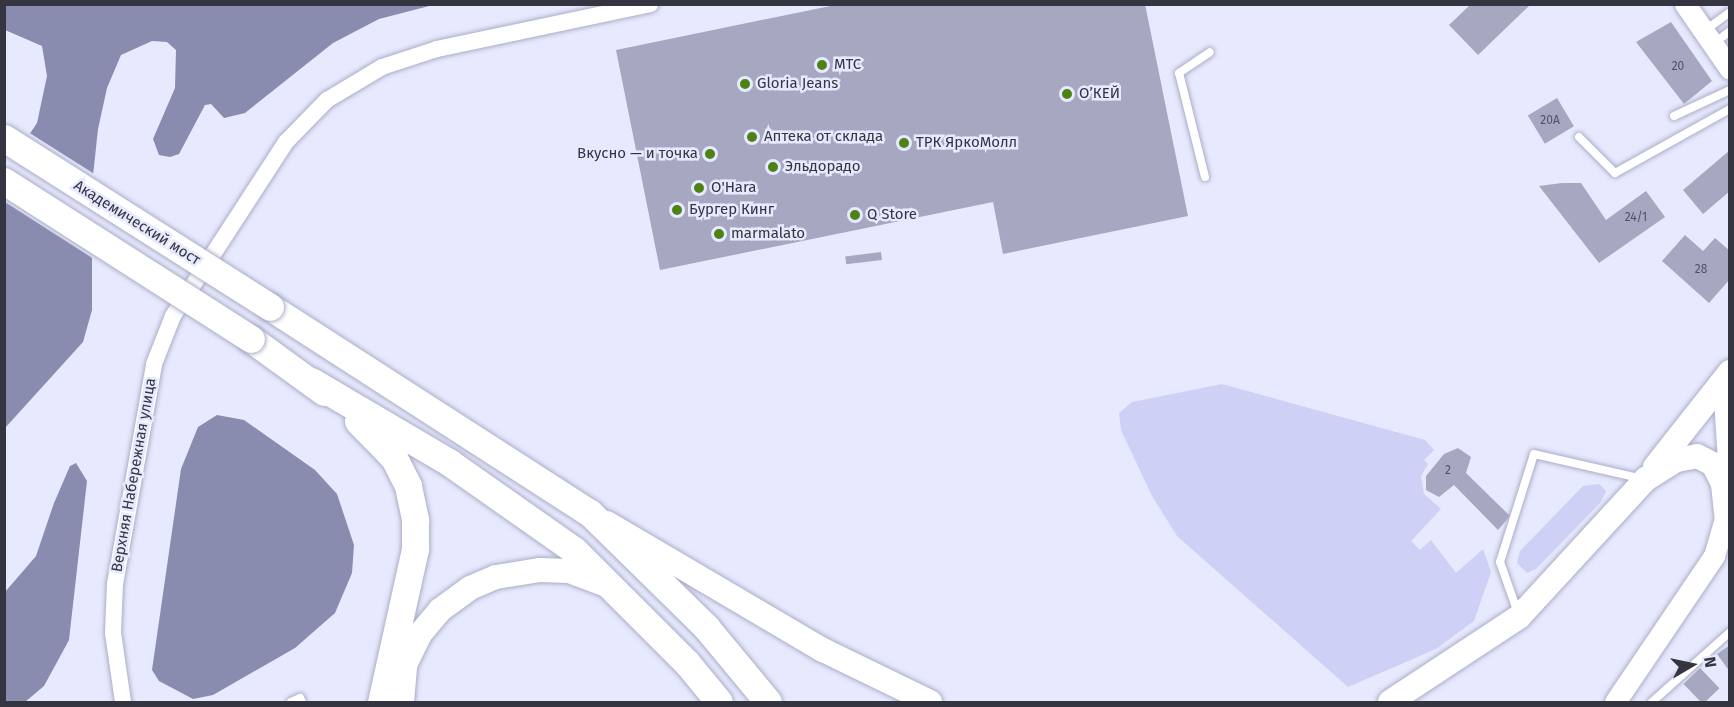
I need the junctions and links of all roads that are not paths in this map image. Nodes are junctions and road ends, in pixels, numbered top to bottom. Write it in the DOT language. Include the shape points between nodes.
graph roads {
  1 [pos="650,4"];
  2 [pos="1685,4"];
  3 [pos="1730,12"];
  4 [pos="1730,31"];
  5 [pos="1708,38"];
  6 [pos="1210,52"];
  7 [pos="1730,69"];
  8 [pos="1730,90"];
  9 [pos="1730,110"];
  10 [pos="1674,116"];
  11 [pos="1579,137"];
  12 [pos="4,138"];
  13 [pos="1205,177"];
  14 [pos="4,181"];
  15 [pos="1729,373"];
  16 [pos="311,381"];
  17 [pos="1727,420"];
  18 [pos="1728,445"];
  19 [pos="1646,479"];
  20 [pos="1730,492"];
  21 [pos="591,513"];
  22 [pos="1727,523"];
  23 [pos="617,591"];
  24 [pos="1519,617"];
  25 [pos="1730,632"];
  26 [pos="123,702"];
  27 [pos="291,702"];
  28 [pos="302,702"];
  29 [pos="381,702"];
  30 [pos="402,702"];
  31 [pos="719,702"];
  32 [pos="768,702"];
  33 [pos="930,702"];
  34 [pos="1390,702"];
  35 [pos="1616,702"];
  36 [pos="1652,702"];
  1 -- 26 [label="street, Верхняя Набережная улица" via="437,49 382,67 327,100 286,142 173,315 154,364 115,584 113,633"];
  2 -- 5 [label="street"];
  3 -- 5 [label="lane"];
  4 -- 5 [label="lane"];
  5 -- 7 [label="street"];
  6 -- 13 [label="lane" via="1179,73"];
  8 -- 10 [label="lane"];
  9 -- 11 [label="lane" via="1615,173"];
  12 -- 21 [label="main road, Академический мост, bridge"];
  14 -- 16 [label="main road, bridge"];
  15 -- 17 [label="street"];
  15 -- 19 [label="main road"];
  16 -- 23 [label="main road" via="505,500 574,550"];
  16 -- 29 [label="main road" via="378,438 394,458 413,504 415,549"];
  17 -- 18 [label="street"];
  18 -- 20 [label="street"];
  19 -- 22 [label="main road" via="1680,458 1706,458 1722,479"];
  19 -- 24 [label="main road"];
  19 -- 24 [label="lane" via="1534,454 1500,562"];
  20 -- 22 [label="street"];
  21 -- 32 [label="main road, Академический мост" via="706,627"];
  21 -- 33 [label="main road" via="823,650"];
  22 -- 35 [label="street" via="1714,556"];
  23 -- 30 [label="main road" via="588,575 540,570 496,577 470,588 440,610 420,634 405,665"];
  23 -- 31 [label="main road"];
  24 -- 34 [label="main road"];
  25 -- 36 [label="lane"];
  27 -- 28 [label="lane" via="300,698"];
}
